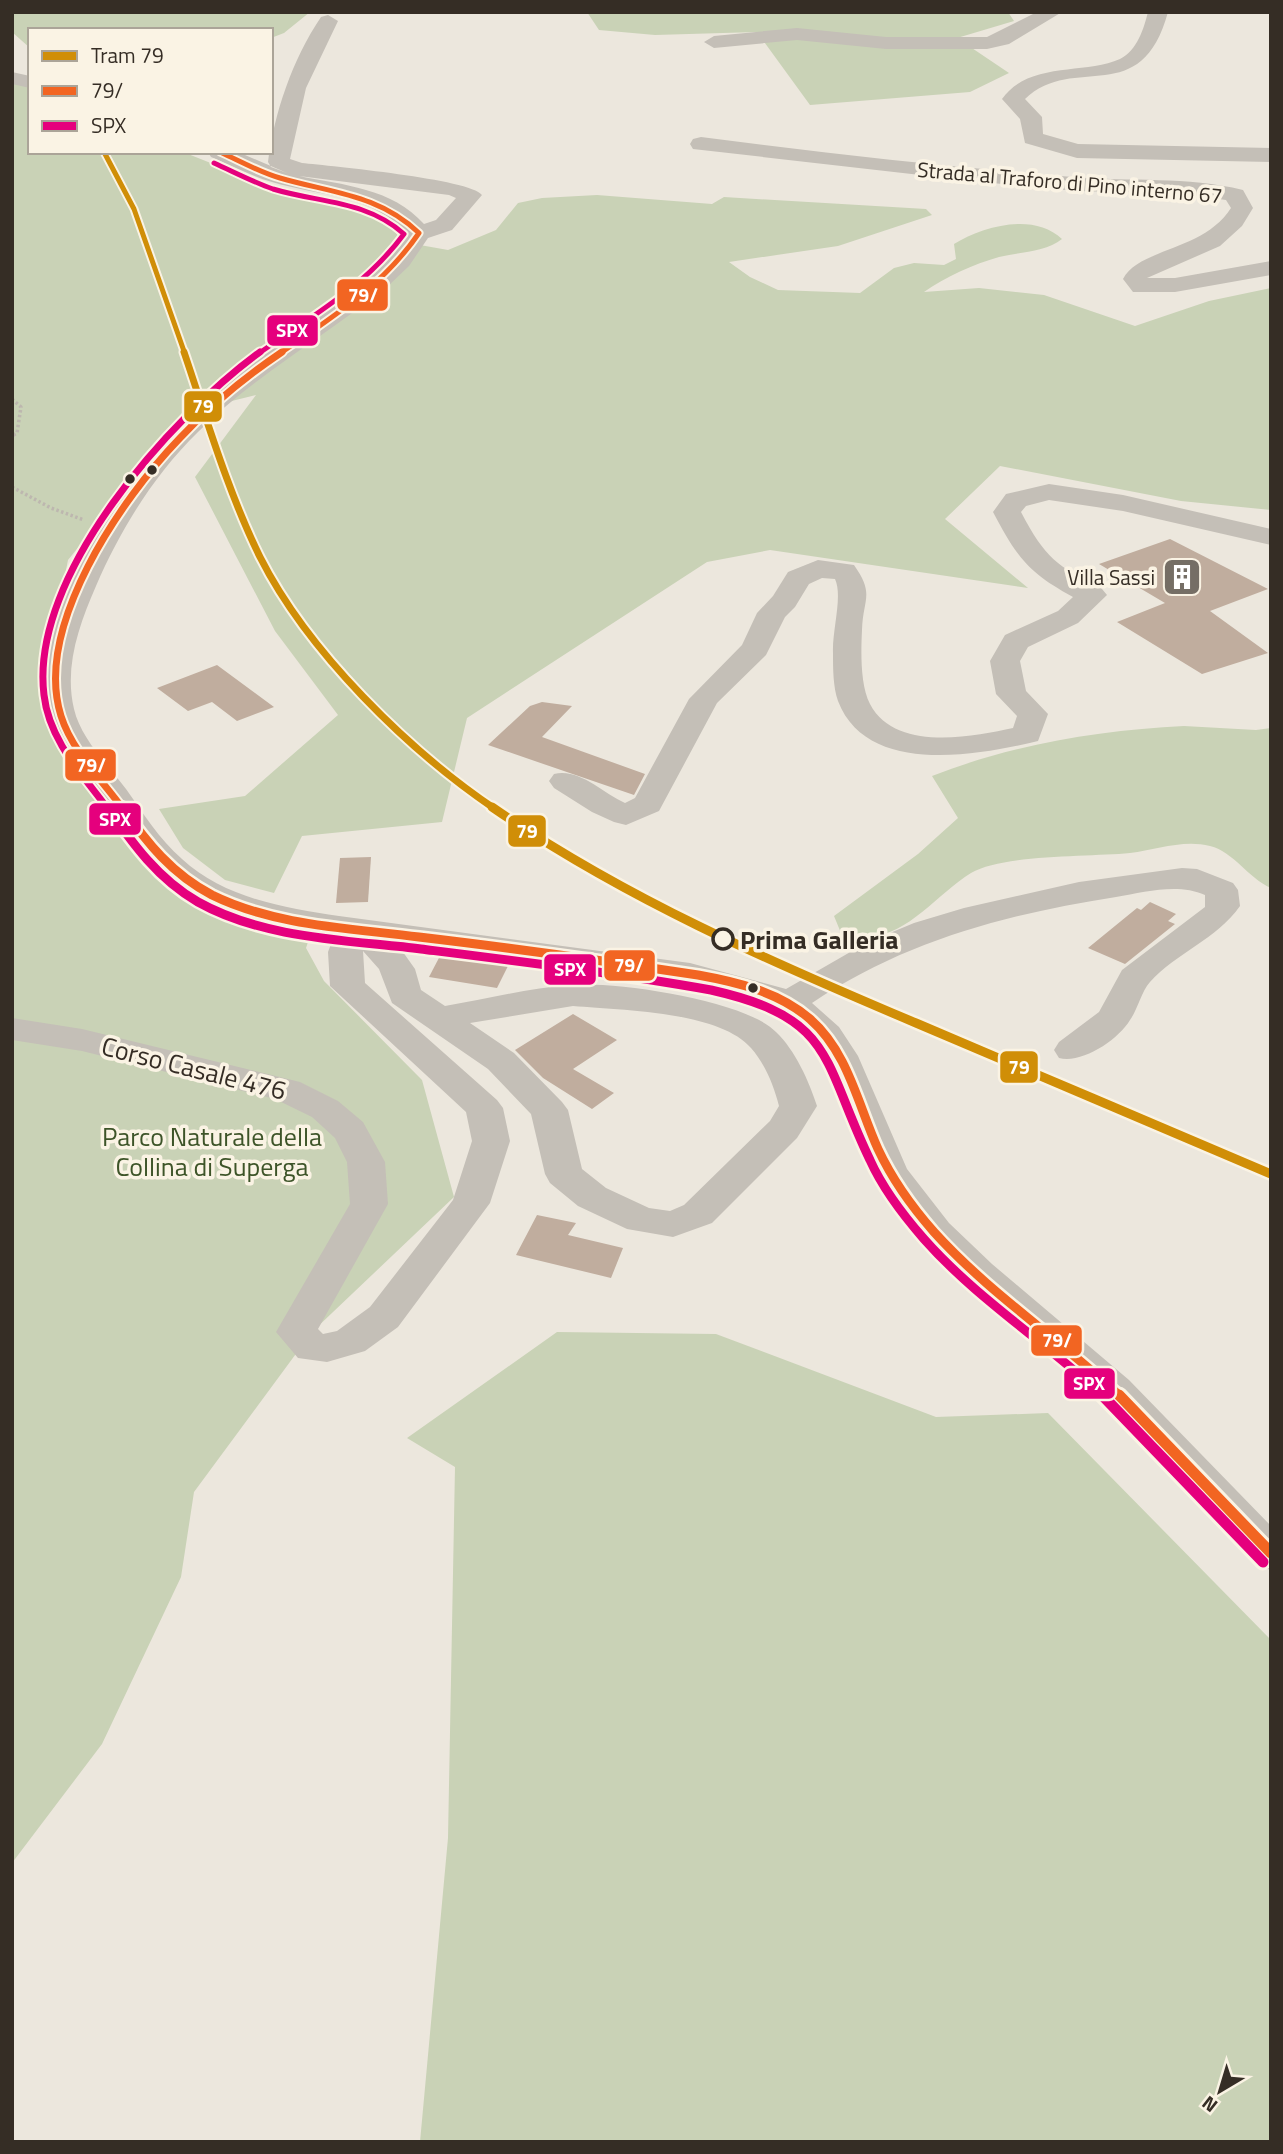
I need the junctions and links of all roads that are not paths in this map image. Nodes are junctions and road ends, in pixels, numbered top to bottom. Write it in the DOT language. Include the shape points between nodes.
graph roads {
  1 [pos="1052,12"];
  2 [pos="1158,12"];
  3 [pos="328,20"];
  4 [pos="714,42"];
  5 [pos="701,145"];
  6 [pos="224,154"];
  7 [pos="1271,155"];
  8 [pos="419,233"];
  9 [pos="1271,268"];
  10 [pos="1271,537"];
  11 [pos="565,781"];
  12 [pos="354,928"];
  13 [pos="788,1003"];
  14 [pos="438,1018"];
  15 [pos="12,1029"];
  16 [pos="1072,1051"];
  17 [pos="1271,1553"];
  1 -- 4 [label="street" via="1002,40 987,43 886,43 797,34"];
  2 -- 7 [label="street" via="1137,58 1035,83 1017,92 1013,99 1031,117 1033,138 1077,151"];
  3 -- 8 [label="street" via="293,92 279,162 298,169 471,195 444,225"];
  5 -- 9 [label="street, Strada al Traforo di Pino interno 67" via="1103,186 1214,189 1234,195 1242,208 1234,226 1206,244 1139,271 1135,279 1142,287 1167,288"];
  6 -- 8 [label="street" via="279,177 375,199 397,209"];
  8 -- 12 [label="street" via="407,257 380,281 241,382 188,425 158,459 78,591 55,666 55,698 74,741 158,856 190,883 264,912"];
  10 -- 11 [label="street" via="1081,496 1049,492 1016,500 1007,512 1026,548 1050,573 1092,595 1068,617 1016,641 1006,661 1011,694 1033,714 1027,734 925,749 872,726 853,702 850,680 847,629 855,601 854,583 844,571 818,569 798,578 772,613 755,649 704,699 648,804 626,815"];
  12 -- 13 [label="street" via="690,974 726,981"];
  12 -- 14 [label="street" via="385,951 397,969 404,995"];
  12 -- 15 [label="street, Corso Casale 476" via="345,952 348,986 484,1108 491,1141 471,1203 383,1317 351,1341 313,1348 296,1332 369,1204 366,1162 350,1130 325,1109 287,1090 82,1040"];
  13 -- 16 [label="street" via="839,967 967,916 1182,878 1221,890 1223,906 1217,914 1134,977 1114,1018"];
  13 -- 17 [label="street" via="810,1018 830,1041 901,1190 954,1252 1135,1410"];
  14 -- 14 [label="street" via="573,995 678,1004 746,1026 764,1040 786,1074 799,1106 784,1129 698,1214 673,1224 641,1220 592,1197 564,1174 549,1110 501,1061"];
}
